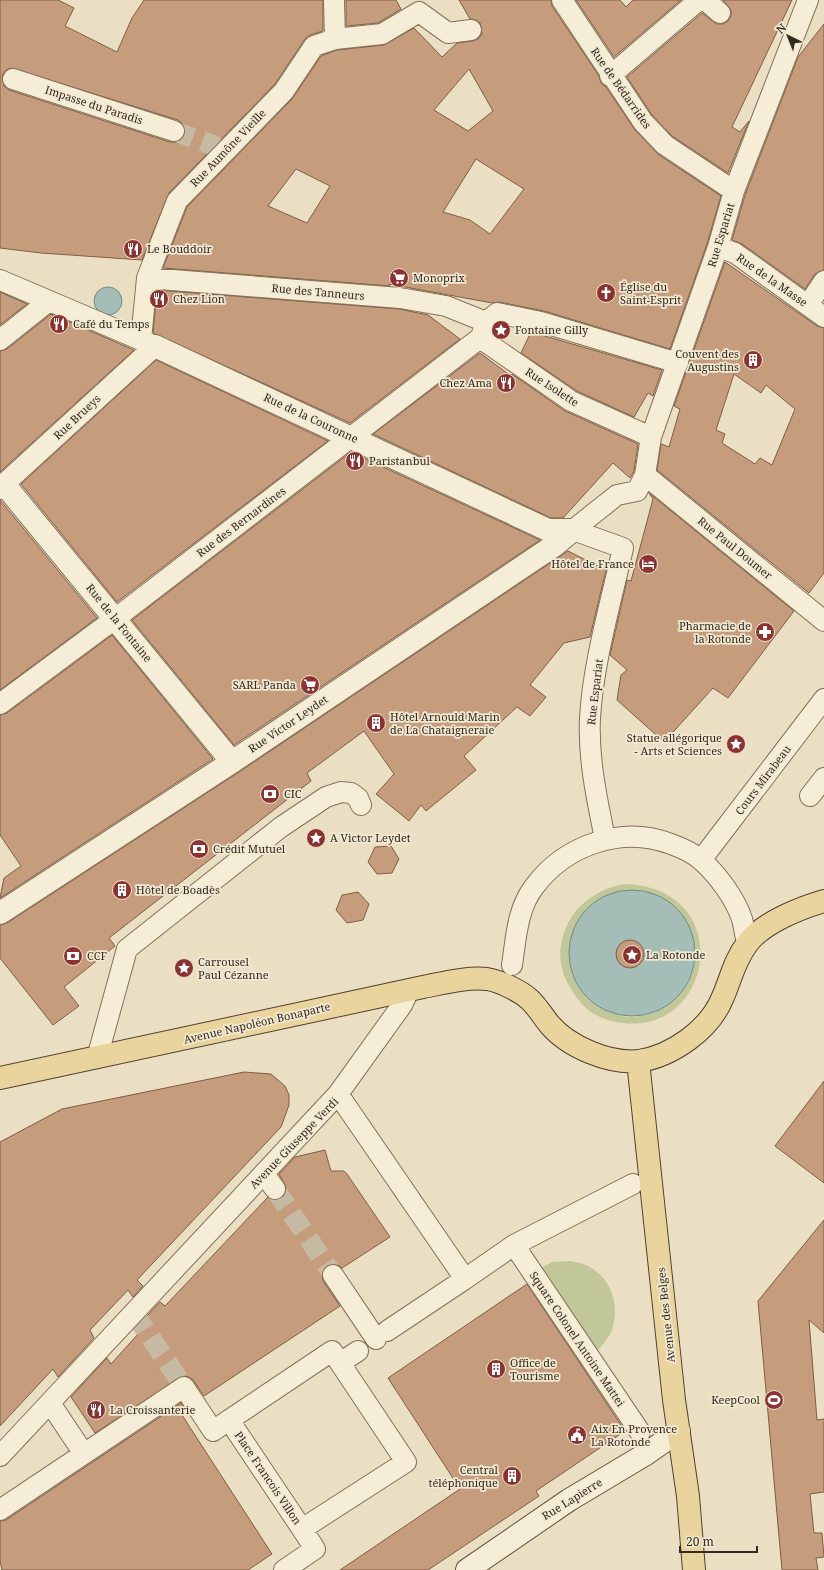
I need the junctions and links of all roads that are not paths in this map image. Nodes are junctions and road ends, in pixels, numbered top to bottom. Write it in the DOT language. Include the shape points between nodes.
graph roads {
  1 [pos="334,0"];
  2 [pos="562,0"];
  3 [pos="699,0"];
  4 [pos="705,0"];
  5 [pos="824,5"];
  6 [pos="805,8"];
  7 [pos="720,13"];
  8 [pos="470,30"];
  9 [pos="335,39"];
  10 [pos="610,76"];
  11 [pos="14,80"];
  12 [pos="174,131"];
  13 [pos="734,191"];
  14 [pos="718,247"];
  15 [pos="147,278"];
  16 [pos="0,280"];
  17 [pos="824,281"];
  18 [pos="49,301"];
  19 [pos="808,304"];
  20 [pos="824,317"];
  21 [pos="488,324"];
  22 [pos="0,340"];
  23 [pos="148,343"];
  24 [pos="678,363"];
  25 [pos="352,437"];
  26 [pos="651,437"];
  27 [pos="645,475"];
  28 [pos="2,486"];
  29 [pos="573,530"];
  30 [pos="116,618"];
  31 [pos="824,621"];
  32 [pos="824,699"];
  33 [pos="0,704"];
  34 [pos="232,762"];
  35 [pos="824,778"];
  36 [pos="810,796"];
  37 [pos="361,805"];
  38 [pos="605,839"];
  39 [pos="701,860"];
  40 [pos="824,901"];
  41 [pos="0,913"];
  42 [pos="747,943"];
  43 [pos="512,965"];
  44 [pos="409,990"];
  45 [pos="97,1058"];
  46 [pos="638,1061"];
  47 [pos="0,1078"];
  48 [pos="338,1094"];
  49 [pos="633,1184"];
  50 [pos="514,1245"];
  51 [pos="333,1275"];
  52 [pos="465,1279"];
  53 [pos="358,1351"];
  54 [pos="340,1363"];
  55 [pos="50,1403"];
  56 [pos="229,1420"];
  57 [pos="678,1431"];
  58 [pos="640,1432"];
  59 [pos="84,1454"];
  60 [pos="0,1456"];
  61 [pos="0,1510"];
  62 [pos="302,1529"];
  63 [pos="284,1570"];
  64 [pos="467,1570"];
  65 [pos="694,1570"];
  1 -- 9 [label="street"];
  2 -- 10 [label="street, Rue de Bédarrides"];
  3 -- 10 [label="street"];
  4 -- 7 [label="street"];
  5 -- 6 [label="street"];
  6 -- 13 [label="street, Rue Espariat"];
  8 -- 9 [label="street, Rue Aumône Vieille" via="448,33 419,12 382,34"];
  9 -- 15 [label="street, Rue Aumône Vieille" via="314,46 284,90 222,149 177,201"];
  10 -- 13 [label="street, Rue de Bédarrides" via="643,122 665,146"];
  11 -- 12 [label="street, Impasse du Paradis"];
  13 -- 14 [label="street, Rue Espariat"];
  14 -- 19 [label="street, Rue de la Masse" via="735,253"];
  14 -- 24 [label="street, Rue Espariat"];
  15 -- 21 [label="street, Rue des Tanneurs" via="400,298 446,306"];
  15 -- 23 [label="street, Rue Aumône Vieille"];
  16 -- 18 [label="street, Rue de la Couronne"];
  17 -- 19 [label="street"];
  18 -- 22 [label="street"];
  18 -- 23 [label="street, Rue de la Couronne"];
  19 -- 20 [label="street, Rue de la Masse"];
  21 -- 24 [label="street, Rue des Tanneurs" via="541,322"];
  21 -- 25 [label="street, Rue des Bernardines"];
  21 -- 26 [label="street, Rue Isolette" via="571,402"];
  23 -- 25 [label="street, Rue de la Couronne"];
  23 -- 28 [label="street, Rue Brueys"];
  24 -- 26 [label="street, Rue Espariat"];
  25 -- 29 [label="street, Rue de la Couronne" via="548,530"];
  25 -- 30 [label="street, Rue des Bernardines"];
  26 -- 27 [label="street, Rue Espariat"];
  27 -- 29 [label="street" via="638,490 617,495"];
  27 -- 31 [label="street, Rue Paul Doumer"];
  28 -- 30 [label="street, Rue de la Fontaine"];
  29 -- 34 [label="street, Rue Victor Leydet"];
  29 -- 38 [label="street, Rue Espariat" via="623,548 596,670 590,719 592,769"];
  30 -- 33 [label="street, Rue des Bernardines"];
  30 -- 34 [label="street, Rue de la Fontaine"];
  32 -- 39 [label="street, Cours Mirabeau"];
  34 -- 41 [label="street, Rue Victor Leydet"];
  35 -- 36 [label="street"];
  37 -- 45 [label="street" via="358,798 351,794 341,792 326,797 281,827 127,949"];
  38 -- 39 [label="street" via="640,836 652,838 686,850"];
  38 -- 43 [label="street" via="569,854 555,864 533,887 520,917"];
  39 -- 42 [label="street" via="722,883 738,910"];
  40 -- 42 [label="main road" via="772,924 758,932"];
  42 -- 46 [label="main road" via="732,969 721,1002 703,1027 677,1047"];
  44 -- 45 [label="main road, Avenue Napoléon Bonaparte"];
  44 -- 46 [label="main road, Avenue Napoléon Bonaparte" via="464,979 489,979 529,999 551,1027 571,1044 601,1056"];
  44 -- 48 [label="street" via="402,1005"];
  45 -- 47 [label="main road, Avenue Napoléon Bonaparte"];
  46 -- 57 [label="main road, Avenue des Belges"];
  48 -- 52 [label="street, Avenue Giuseppe Verdi"];
  48 -- 55 [label="street, Avenue Giuseppe Verdi" via="269,1182"];
  49 -- 50 [label="street"];
  50 -- 52 [label="street"];
  50 -- 58 [label="street, Square Colonel Antoine Mattei"];
  51 -- 52 [label="street" via="381,1335"];
  53 -- 54 [label="street"];
  54 -- 56 [label="street, Place Francois Villon" via="332,1351"];
  54 -- 62 [label="street, Place Francois Villon" via="406,1462"];
  55 -- 59 [label="street"];
  55 -- 60 [label="street, Avenue Giuseppe Verdi"];
  56 -- 59 [label="street" via="213,1431 184,1387"];
  56 -- 62 [label="street, Place Francois Villon"];
  57 -- 64 [label="street, Rue Lapierre" via="646,1454 569,1500"];
  57 -- 65 [label="main road, Avenue des Belges" via="688,1496"];
  59 -- 61 [label="street"];
  62 -- 63 [label="street" via="315,1549"];
}
